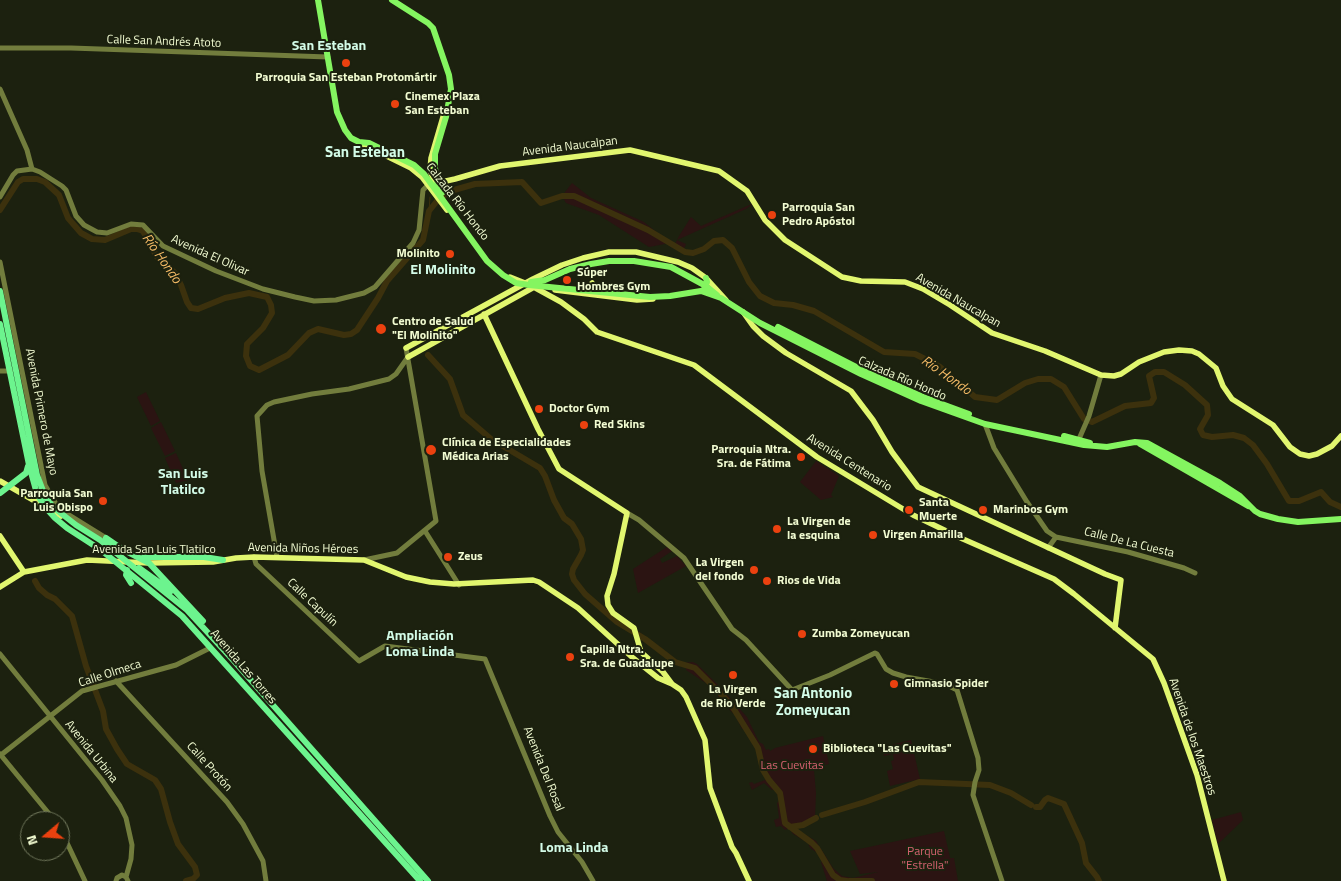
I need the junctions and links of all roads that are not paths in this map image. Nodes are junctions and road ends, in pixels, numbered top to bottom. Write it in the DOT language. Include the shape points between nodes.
graph roads {
  1 [pos="318,0"];
  2 [pos="392,0"];
  3 [pos="0,48"];
  4 [pos="328,57"];
  5 [pos="0,89"];
  6 [pos="451,89"];
  7 [pos="358,142"];
  8 [pos="32,169"];
  9 [pos="430,170"];
  10 [pos="419,175"];
  11 [pos="432,186"];
  12 [pos="0,197"];
  13 [pos="0,262"];
  14 [pos="640,262"];
  15 [pos="706,278"];
  16 [pos="522,282"];
  17 [pos="534,287"];
  18 [pos="704,289"];
  19 [pos="0,291"];
  20 [pos="599,296"];
  21 [pos="670,296"];
  22 [pos="724,300"];
  23 [pos="742,310"];
  24 [pos="484,314"];
  25 [pos="0,324"];
  26 [pos="406,348"];
  27 [pos="408,357"];
  28 [pos="0,371"];
  29 [pos="10,371"];
  30 [pos="1101,375"];
  31 [pos="28,404"];
  32 [pos="17,406"];
  33 [pos="985,424"];
  34 [pos="1341,436"];
  35 [pos="1079,439"];
  36 [pos="1094,445"];
  37 [pos="28,464"];
  38 [pos="0,481"];
  39 [pos="34,486"];
  40 [pos="0,493"];
  41 [pos="627,513"];
  42 [pos="1341,519"];
  43 [pos="76,525"];
  44 [pos="425,531"];
  45 [pos="0,536"];
  46 [pos="1056,537"];
  47 [pos="106,538"];
  48 [pos="1048,548"];
  49 [pos="113,551"];
  50 [pos="254,557"];
  51 [pos="277,557"];
  52 [pos="223,560"];
  53 [pos="364,560"];
  54 [pos="149,563"];
  55 [pos="24,572"];
  56 [pos="1195,573"];
  57 [pos="150,575"];
  58 [pos="131,583"];
  59 [pos="458,585"];
  60 [pos="0,587"];
  61 [pos="187,608"];
  62 [pos="1116,628"];
  63 [pos="210,648"];
  64 [pos="0,654"];
  65 [pos="485,659"];
  66 [pos="1153,659"];
  67 [pos="116,681"];
  68 [pos="672,684"];
  69 [pos="49,716"];
  70 [pos="1,754"];
  71 [pos="47,811"];
  72 [pos="70,849"];
  73 [pos="127,879"];
  74 [pos="85,881"];
  75 [pos="116,881"];
  76 [pos="266,881"];
  77 [pos="420,881"];
  78 [pos="428,881"];
  79 [pos="593,881"];
  80 [pos="749,881"];
  81 [pos="1002,881"];
  82 [pos="1224,881"];
  1 -- 4 [label="main road"];
  2 -- 6 [label="main road" via="432,28"];
  3 -- 4 [label="street, Calle San Andrés Atoto"];
  4 -- 7 [label="main road" via="340,122 351,138"];
  5 -- 8 [label="street"];
  6 -- 9 [label="main road"];
  6 -- 11 [label="main road" via="435,154"];
  7 -- 10 [label="main road"];
  7 -- 21 [label="main road, Calzada Río Hondo" via="369,143 424,174 487,261 516,282"];
  8 -- 11 [label="street, Avenida El Olivar" via="66,190 76,216 97,232 106,233 131,224 143,225 163,246 216,271 263,289 314,301 336,300 375,287 417,237 420,215"];
  8 -- 12 [label="street" via="13,175"];
  9 -- 10 [label="main road"];
  9 -- 11 [label="main road, Calzada Río Hondo"];
  10 -- 11 [label="main road"];
  11 -- 16 [label="main road" via="447,200 490,258 504,272"];
  11 -- 30 [label="main road, Avenida Naucalpan" via="500,166 630,150 719,171 747,191 765,220 785,240 842,277 905,282 937,297 992,333"];
  13 -- 31 [label="street, Avenida Primero de Mayo"];
  14 -- 16 [label="main road" via="609,261 570,269 537,282"];
  14 -- 17 [label="main road" via="584,268 558,275"];
  14 -- 18 [label="main road" via="671,267"];
  15 -- 16 [label="main road" via="671,259 636,252 609,252 562,265"];
  15 -- 18 [label="main road"];
  15 -- 22 [label="main road"];
  16 -- 17 [label="main road"];
  16 -- 26 [label="main road"];
  17 -- 20 [label="main road"];
  17 -- 24 [label="main road"];
  17 -- 62 [label="main road, Avenida Centenario" via="584,318 597,332 694,365 817,456 913,515 1054,579"];
  18 -- 21 [label="main road, Calzada Río Hondo"];
  18 -- 22 [label="main road, Calzada Río Hondo"];
  19 -- 43 [label="highway, Avenida Primero de Mayo" via="41,487 53,507"];
  20 -- 21 [label="main road" via="636,300"];
  20 -- 21 [label="main road" via="592,291 592,283 597,289"];
  22 -- 23 [label="main road, Calzada Río Hondo"];
  23 -- 33 [label="main road, Calzada Río Hondo" via="760,323 861,374 920,401"];
  23 -- 35 [label="main road, Calzada Río Hondo" via="923,397 999,424"];
  23 -- 48 [label="main road" via="763,336 851,391 918,487"];
  24 -- 27 [label="main road"];
  24 -- 41 [label="main road" via="559,469"];
  25 -- 29 [label="highway, Avenida Primero de Mayo"];
  26 -- 27 [label="street"];
  27 -- 44 [label="street" via="436,520"];
  27 -- 51 [label="street" via="389,379 274,402 257,416 262,471"];
  28 -- 29 [label="street"];
  29 -- 32 [label="highway, Avenida Primero de Mayo"];
  30 -- 34 [label="main road" via="1121,374 1164,352 1192,351 1216,368 1232,399 1273,424 1290,448 1300,454 1317,454 1332,446"];
  30 -- 35 [label="street"];
  31 -- 32 [label="street"];
  31 -- 47 [label="street, Avenida Primero de Mayo" via="49,494 64,512"];
  32 -- 37 [label="highway, Avenida Primero de Mayo"];
  33 -- 36 [label="main road, Calzada Río Hondo"];
  33 -- 46 [label="street" via="994,448 1032,509 1047,531"];
  35 -- 36 [label="main road, Calzada Río Hondo"];
  36 -- 42 [label="main road, Calzada Río Hondo" via="1107,447 1135,442 1157,447 1269,517 1298,522"];
  37 -- 39 [label="highway, Avenida Primero de Mayo"];
  37 -- 40 [label="highway" via="26,472"];
  38 -- 43 [label="main road"];
  39 -- 63 [label="highway, Avenida Las Torres" via="55,518 159,596"];
  41 -- 68 [label="main road" via="607,600 612,612 634,628 641,652"];
  41 -- 81 [label="street" via="684,558 732,629 794,691 871,654 877,654 893,673 945,684 958,691 978,758 979,770 973,795"];
  43 -- 49 [label="highway"];
  44 -- 53 [label="street" via="397,553"];
  44 -- 59 [label="street"];
  45 -- 55 [label="main road"];
  46 -- 48 [label="street"];
  46 -- 56 [label="street, Calle De La Cuesta" via="1128,552"];
  47 -- 54 [label="highway"];
  48 -- 62 [label="main road" via="1122,580"];
  49 -- 52 [label="highway" via="148,558"];
  49 -- 61 [label="highway"];
  50 -- 51 [label="main road, Avenida Niños Héroes"];
  50 -- 52 [label="main road, Avenida Niños Héroes"];
  50 -- 65 [label="street, Calle Capulín" via="256,564 359,661 385,646"];
  51 -- 53 [label="main road, Avenida Niños Héroes"];
  52 -- 54 [label="main road, Avenida San Luis Tlatilco"];
  53 -- 59 [label="main road, Avenida Niños Héroes" via="406,576"];
  54 -- 55 [label="main road, Avenida San Luis Tlatilco" via="90,560"];
  54 -- 57 [label="highway"];
  54 -- 61 [label="highway"];
  55 -- 60 [label="main road, Avenida San Luis Tlatilco"];
  57 -- 58 [label="highway" via="132,567 126,572"];
  57 -- 61 [label="highway"];
  59 -- 68 [label="main road, Avenida Niños Héroes" via="527,579 538,581 581,610 657,678"];
  61 -- 78 [label="highway, Avenida Las Torres" via="226,647 234,661"];
  62 -- 66 [label="main road, Avenida Centenario"];
  63 -- 67 [label="street, Calle Olmeca" via="176,665"];
  63 -- 77 [label="highway, Avenida Las Torres" via="332,783 343,802"];
  64 -- 69 [label="street, Avenida Urbina"];
  65 -- 79 [label="street, Avenida Del Rosal" via="550,816"];
  66 -- 82 [label="main road, Avenida de los Maestros" via="1197,775"];
  67 -- 69 [label="street, Calle Olmeca" via="82,691"];
  67 -- 76 [label="street, Calle Protón" via="227,802 263,861"];
  68 -- 80 [label="main road" via="686,697 703,736 710,788 732,848"];
  69 -- 70 [label="street, Calle Olmeca"];
  69 -- 73 [label="street, Avenida Urbina" via="111,792 126,818 132,845"];
  70 -- 71 [label="street"];
  72 -- 74 [label="street"];
  73 -- 75 [label="street" via="119,876"];
}
